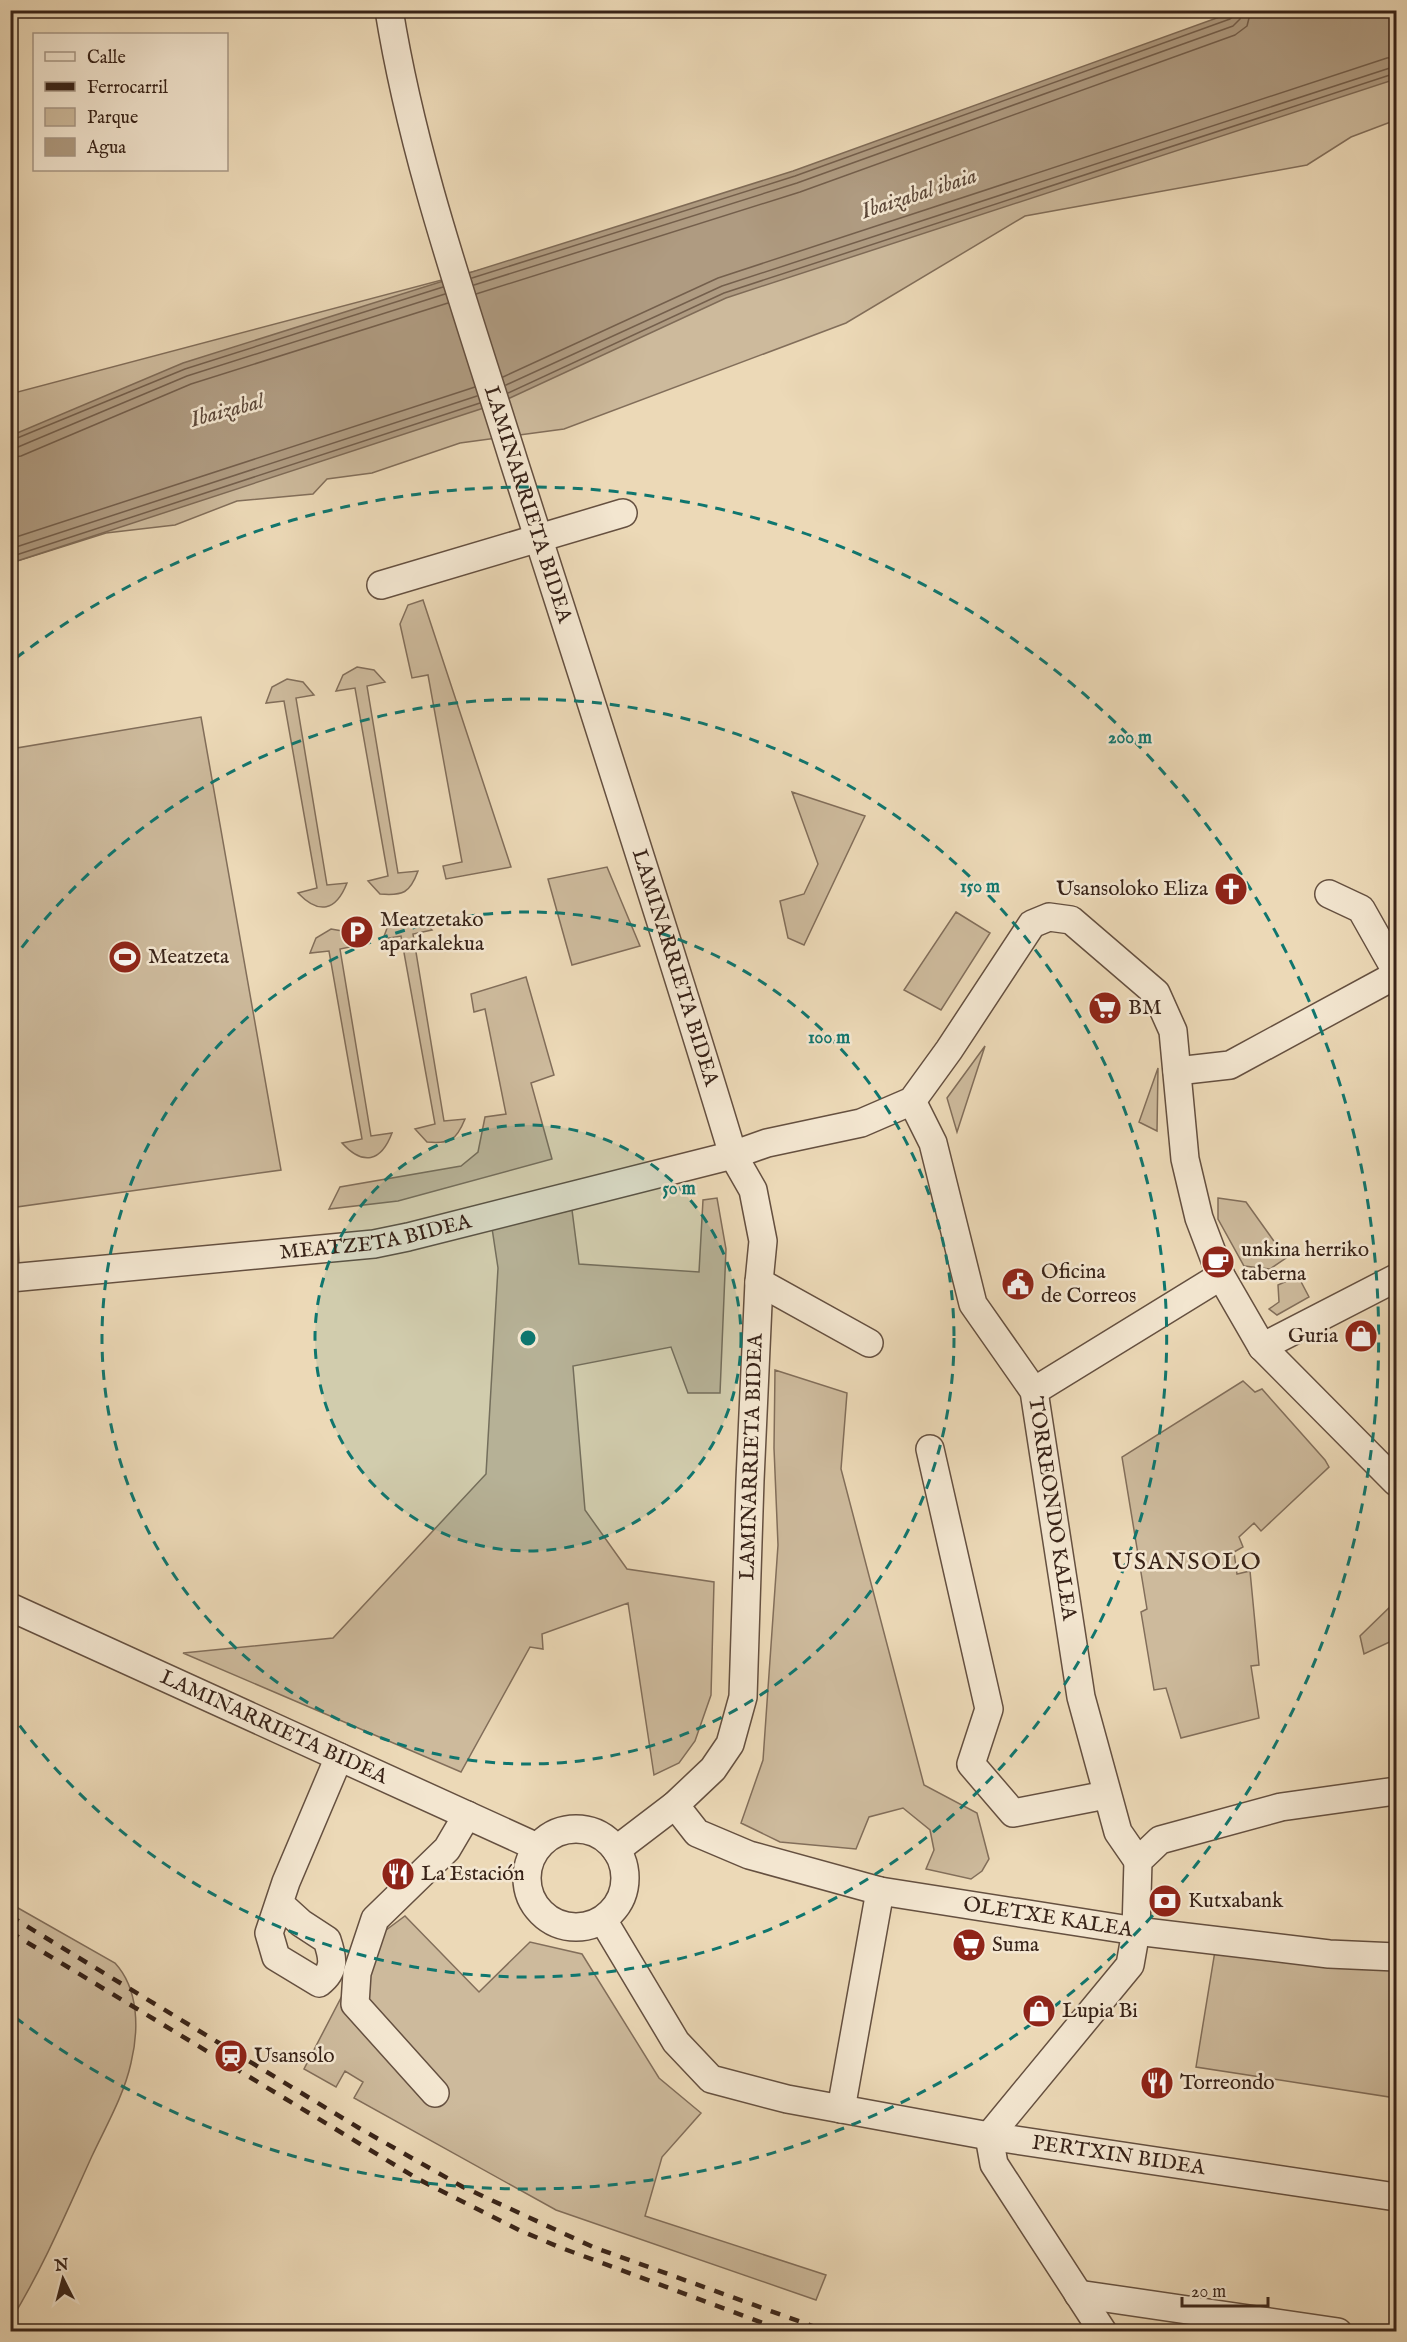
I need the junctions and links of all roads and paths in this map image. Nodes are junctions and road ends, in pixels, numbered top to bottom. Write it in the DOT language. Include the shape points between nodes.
graph roads {
  1 [pos="389,10"];
  2 [pos="623,513"];
  3 [pos="538,537"];
  4 [pos="381,585"];
  5 [pos="1329,894"];
  6 [pos="1396,973"];
  7 [pos="1177,1071"];
  8 [pos="912,1101"];
  9 [pos="733,1155"];
  10 [pos="1221,1276"];
  11 [pos="10,1278"];
  12 [pos="1396,1278"];
  13 [pos="759,1282"];
  14 [pos="869,1343"];
  15 [pos="1262,1347"];
  16 [pos="1034,1391"];
  17 [pos="930,1449"];
  18 [pos="1396,1482"];
  19 [pos="10,1607"];
  20 [pos="339,1757"];
  21 [pos="1396,1791"];
  22 [pos="1106,1794"];
  23 [pos="675,1805"];
  24 [pos="467,1815"];
  25 [pos="537,1847"];
  26 [pos="616,1850"];
  27 [pos="1138,1861"];
  28 [pos="880,1891"];
  29 [pos="279,1903"];
  30 [pos="603,1920"];
  31 [pos="1136,1931"];
  32 [pos="1396,1957"];
  33 [pos="435,2093"];
  34 [pos="841,2109"];
  35 [pos="989,2136"];
  36 [pos="1396,2197"];
  37 [pos="1078,2294"];
  38 [pos="1103,2331"];
  39 [pos="1338,2331"];
  1 -- 3 [label="street, LAMINARRIETA BIDEA" via="415,140"];
  2 -- 3 [label="street"];
  3 -- 4 [label="street"];
  3 -- 9 [label="street, LAMINARRIETA BIDEA"];
  5 -- 6 [label="street" via="1360,909"];
  6 -- 7 [label="street" via="1230,1065"];
  7 -- 8 [label="street" via="1173,1031 1156,993 1071,920 1049,917 1032,924"];
  7 -- 10 [label="street" via="1185,1158 1199,1218"];
  8 -- 9 [label="street, MEATZETA BIDEA" via="861,1123 767,1143"];
  8 -- 16 [label="street, TORREONDO KALEA" via="933,1143 973,1305"];
  9 -- 11 [label="street, MEATZETA BIDEA" via="374,1244"];
  9 -- 13 [label="street, LAMINARRIETA BIDEA" via="753,1190 764,1241"];
  10 -- 15 [label="street"];
  10 -- 16 [label="street"];
  12 -- 15 [label="street"];
  13 -- 14 [label="street"];
  13 -- 23 [label="street, LAMINARRIETA BIDEA" via="743,1697 730,1744 713,1769"];
  15 -- 18 [label="street"];
  16 -- 22 [label="street, TORREONDO KALEA" via="1081,1697"];
  17 -- 22 [label="street" via="989,1709 971,1764 1013,1813"];
  19 -- 20 [label="street, LAMINARRIETA BIDEA"];
  20 -- 24 [label="street, LAMINARRIETA BIDEA"];
  20 -- 29 [label="street"];
  21 -- 27 [label="street" via="1281,1807 1160,1840"];
  22 -- 27 [label="street, TORREONDO KALEA" via="1118,1832"];
  23 -- 26 [label="street, LAMINARRIETA BIDEA"];
  23 -- 28 [label="street, OLETXE KALEA" via="697,1833 749,1855"];
  24 -- 25 [label="street, LAMINARRIETA BIDEA"];
  24 -- 33 [label="street" via="447,1850 375,1919 357,1973 355,2004"];
  25 -- 26 [label="street" via="562,1830 578,1829 592,1831"];
  25 -- 30 [label="street" via="529,1860 527,1883 534,1905 544,1917 573,1928"];
  26 -- 30 [label="street" via="626,1880 618,1902"];
  27 -- 31 [label="street, OLETXE KALEA"];
  28 -- 31 [label="street, OLETXE KALEA"];
  28 -- 34 [label="street"];
  30 -- 34 [label="street, PERTXIN BIDEA" via="675,2042 711,2079"];
  31 -- 32 [label="street" via="1329,1954"];
  31 -- 35 [label="street" via="1130,1965"];
  34 -- 35 [label="street, PERTXIN BIDEA"];
  35 -- 36 [label="street, PERTXIN BIDEA"];
  35 -- 37 [label="street" via="994,2164"];
  37 -- 38 [label="street"];
  37 -- 39 [label="street"];
}
